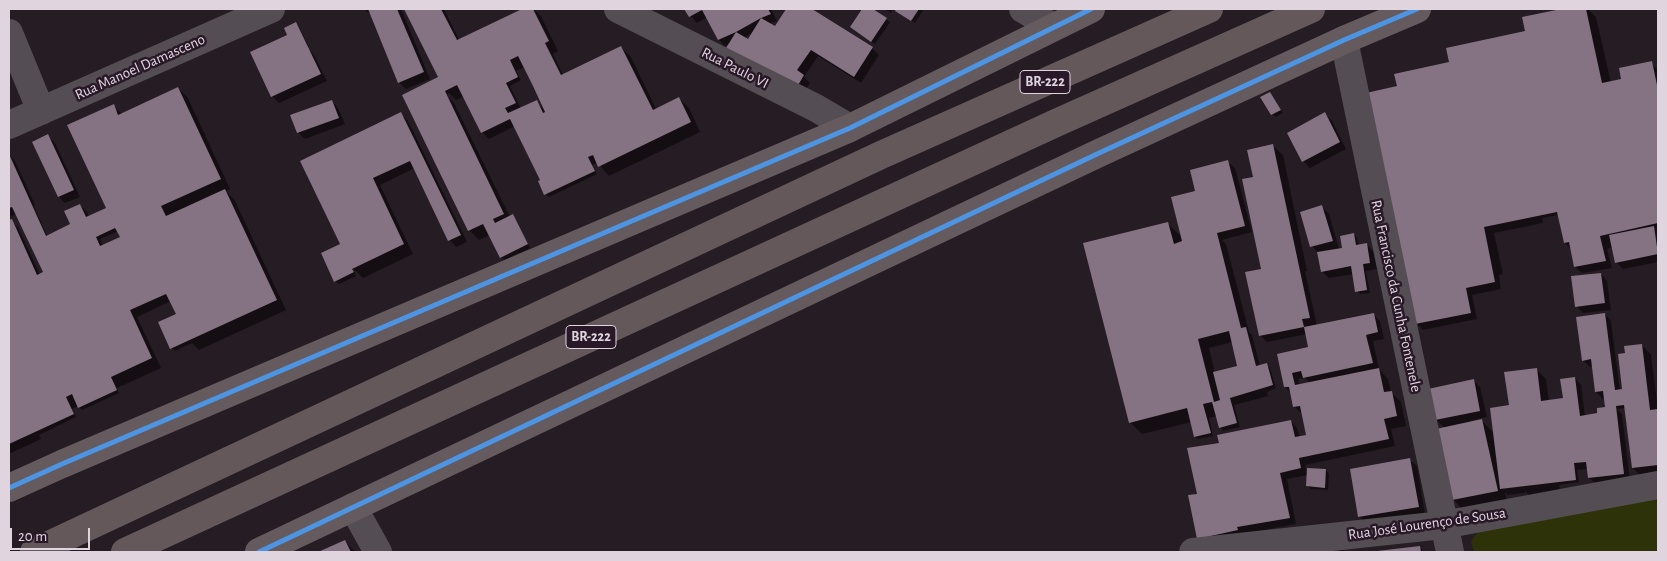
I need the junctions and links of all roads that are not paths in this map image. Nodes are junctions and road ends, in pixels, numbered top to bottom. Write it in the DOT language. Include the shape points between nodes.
graph roads {
  1 [pos="271,9"];
  2 [pos="618,9"];
  3 [pos="1024,9"];
  4 [pos="1091,9"];
  5 [pos="1209,9"];
  6 [pos="1311,9"];
  7 [pos="1417,9"];
  8 [pos="1053,27"];
  9 [pos="9,33"];
  10 [pos="1344,40"];
  11 [pos="40,111"];
  12 [pos="9,126"];
  13 [pos="850,128"];
  14 [pos="1658,485"];
  15 [pos="9,488"];
  16 [pos="353,507"];
  17 [pos="1443,525"];
  18 [pos="34,552"];
  19 [pos="125,552"];
  20 [pos="259,552"];
  21 [pos="378,552"];
  22 [pos="1193,552"];
  23 [pos="1450,552"];
  1 -- 11 [label="street, Rua Manoel Damasceno"];
  2 -- 13 [label="street, Rua Paulo VI"];
  3 -- 8 [label="street"];
  4 -- 8 [label="main road"];
  5 -- 18 [label="highway, BR-222" via="881,155"];
  6 -- 19 [label="highway, BR-222" via="1056,123"];
  7 -- 10 [label="main road"];
  8 -- 13 [label="main road"];
  9 -- 11 [label="street"];
  10 -- 16 [label="main road"];
  10 -- 17 [label="street, Rua Francisco da Cunha Fontenele"];
  11 -- 12 [label="street, Rua Manoel Damasceno"];
  13 -- 15 [label="main road"];
  14 -- 17 [label="street, Rua José Lourenço de Sousa"];
  16 -- 20 [label="main road"];
  16 -- 21 [label="street"];
  17 -- 22 [label="street, Rua José Lourenço de Sousa"];
  17 -- 23 [label="street, Rua Francisco da Cunha Fontenele"];
}
